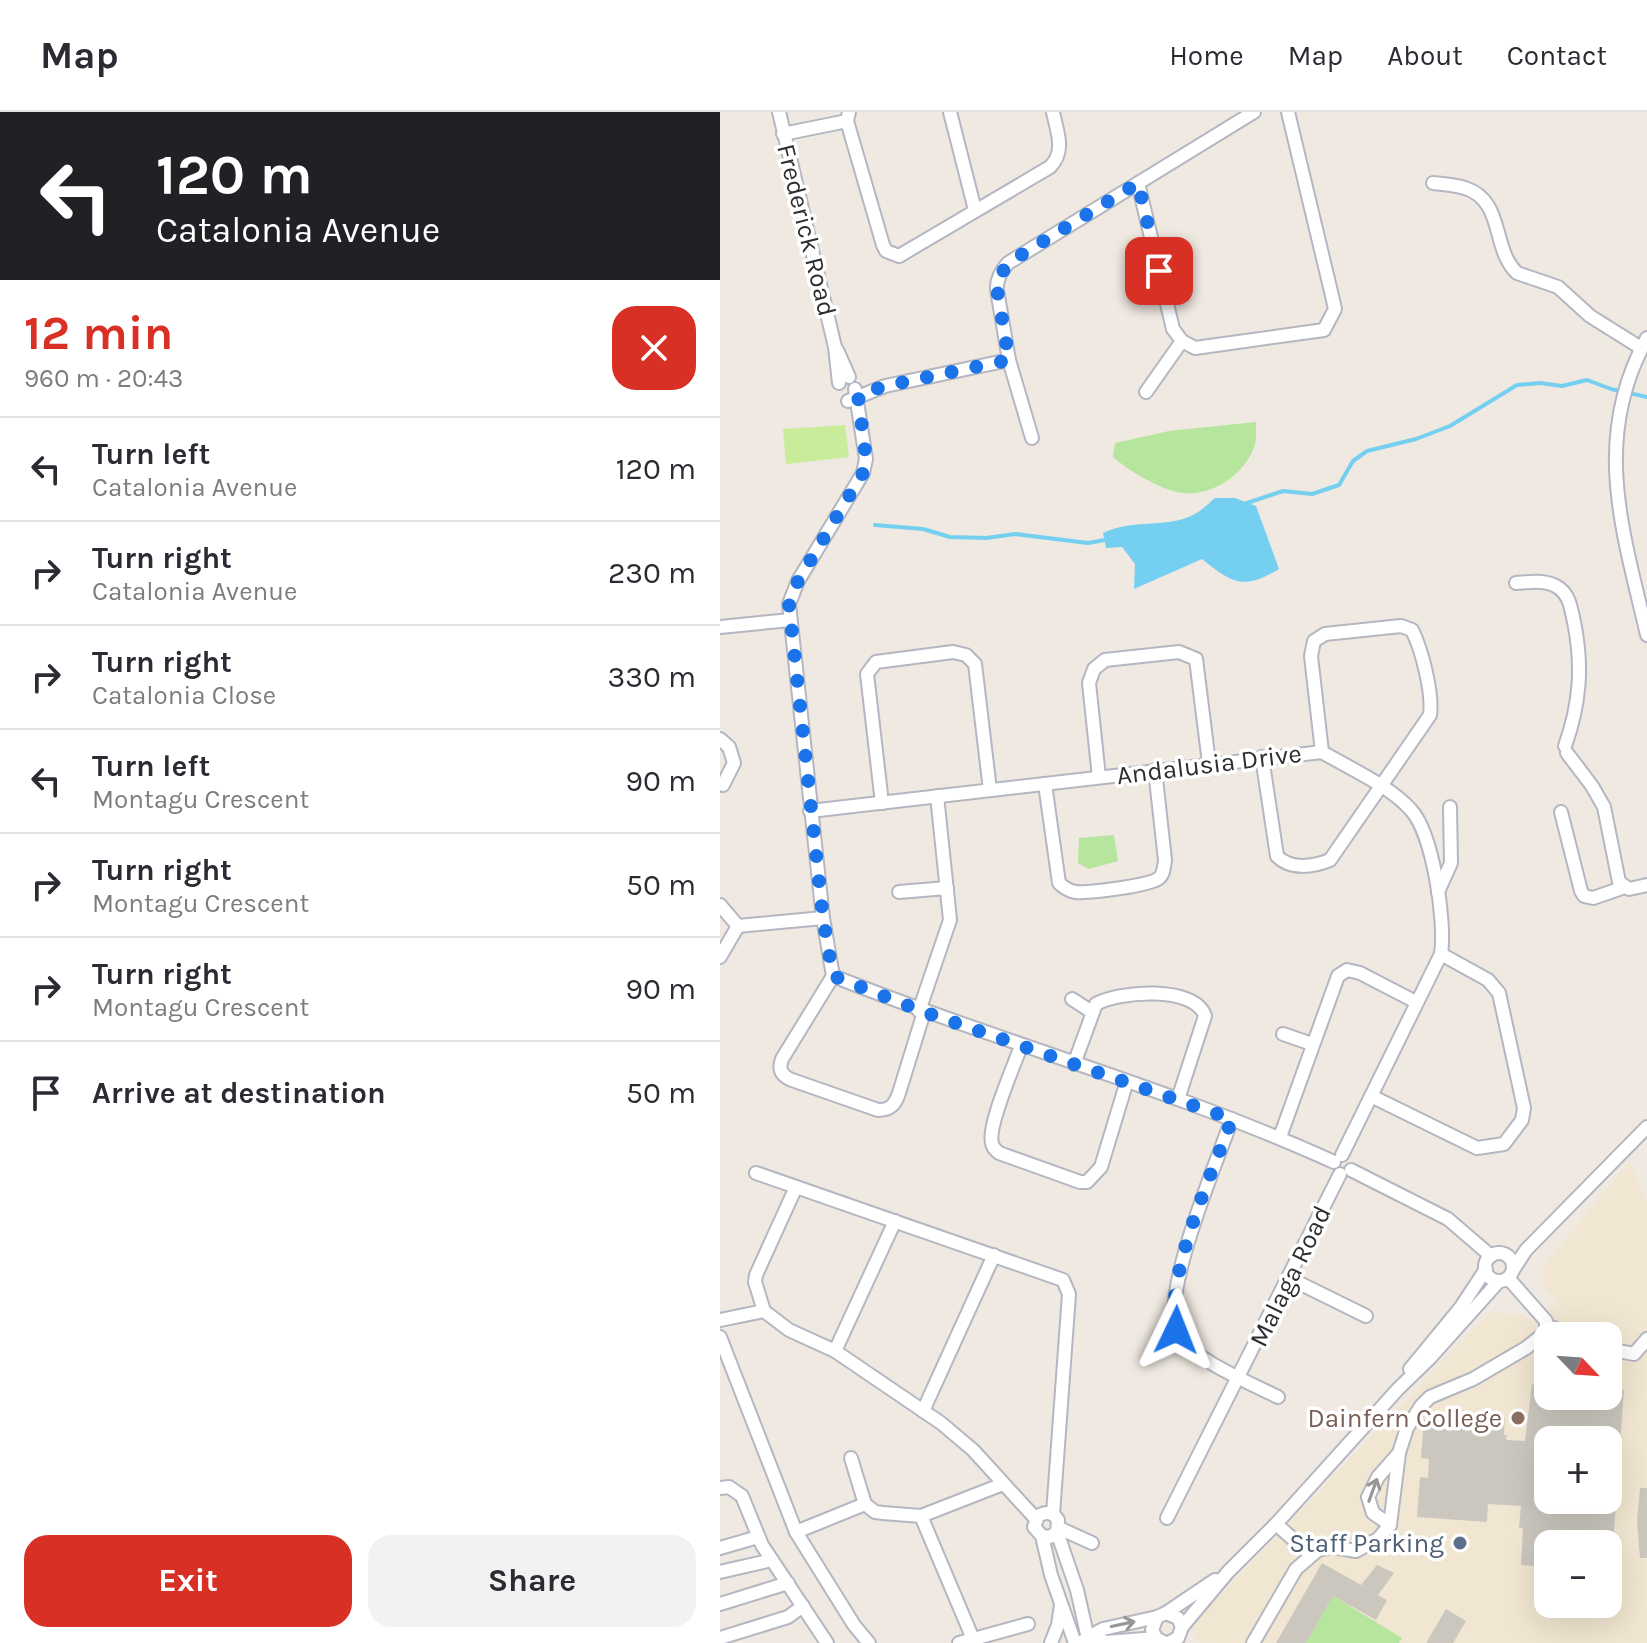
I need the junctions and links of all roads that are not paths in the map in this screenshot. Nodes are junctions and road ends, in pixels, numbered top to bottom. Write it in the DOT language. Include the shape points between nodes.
graph roads {
  1 [pos="779,112"];
  2 [pos="950,112"];
  3 [pos="1053,112"];
  4 [pos="1254,112"];
  5 [pos="1288,112"];
  6 [pos="848,116"];
  7 [pos="783,134"];
  8 [pos="1138,183"];
  9 [pos="1433,183"];
  10 [pos="975,210"];
  11 [pos="1182,341"];
  12 [pos="1644,343"];
  13 [pos="1009,360"];
  14 [pos="845,385"];
  15 [pos="1146,392"];
  16 [pos="1032,438"];
  17 [pos="1516,583"];
  18 [pos="790,620"];
  19 [pos="720,627"];
  20 [pos="1647,635"];
  21 [pos="720,739"];
  22 [pos="1322,752"];
  23 [pos="1262,757"];
  24 [pos="1209,763"];
  25 [pos="1155,770"];
  26 [pos="1099,777"];
  27 [pos="1045,784"];
  28 [pos="723,785"];
  29 [pos="1382,788"];
  30 [pos="990,790"];
  31 [pos="937,796"];
  32 [pos="882,803"];
  33 [pos="1450,807"];
  34 [pos="810,811"];
  35 [pos="1561,812"];
  36 [pos="1647,885"];
  37 [pos="1625,887"];
  38 [pos="947,888"];
  39 [pos="899,892"];
  40 [pos="1438,892"];
  41 [pos="720,905"];
  42 [pos="823,918"];
  43 [pos="738,926"];
  44 [pos="1441,954"];
  45 [pos="720,957"];
  46 [pos="833,976"];
  47 [pos="1072,999"];
  48 [pos="1416,1002"];
  49 [pos="922,1012"];
  50 [pos="1092,1012"];
  51 [pos="1283,1034"];
  52 [pos="1312,1044"];
  53 [pos="1021,1046"];
  54 [pos="1074,1064"];
  55 [pos="1127,1081"];
  56 [pos="1371,1096"];
  57 [pos="1178,1099"];
  58 [pos="1232,1119"];
  59 [pos="1647,1127"];
  60 [pos="1280,1137"];
  61 [pos="1338,1158"];
  62 [pos="1346,1172"];
  63 [pos="756,1173"];
  64 [pos="796,1187"];
  65 [pos="895,1221"];
  66 [pos="1526,1250"];
  67 [pos="994,1255"];
  68 [pos="1498,1255"];
  69 [pos="1486,1269"];
  70 [pos="1507,1276"];
  71 [pos="1289,1278"];
  72 [pos="764,1311"];
  73 [pos="1366,1316"];
  74 [pos="720,1320"];
  75 [pos="1546,1322"];
  76 [pos="720,1337"];
  77 [pos="1647,1339"];
  78 [pos="1534,1342"];
  79 [pos="835,1351"];
  80 [pos="1622,1353"];
  81 [pos="1240,1377"];
  82 [pos="1398,1389"];
  83 [pos="1278,1397"];
  84 [pos="923,1411"];
  85 [pos="1399,1453"];
  86 [pos="851,1458"];
  87 [pos="1003,1484"];
  88 [pos="720,1488"];
  89 [pos="865,1504"];
  90 [pos="1053,1514"];
  91 [pos="921,1516"];
  92 [pos="1167,1518"];
  93 [pos="1036,1519"];
  94 [pos="1276,1524"];
  95 [pos="1390,1525"];
  96 [pos="1058,1530"];
  97 [pos="796,1532"];
  98 [pos="1042,1536"];
  99 [pos="758,1537"];
  100 [pos="1092,1543"];
  101 [pos="720,1548"];
  102 [pos="1311,1555"];
  103 [pos="772,1560"];
  104 [pos="720,1572"];
  105 [pos="1228,1572"];
  106 [pos="788,1583"];
  107 [pos="1077,1590"];
  108 [pos="1060,1601"];
  109 [pos="720,1604"];
  110 [pos="803,1606"];
  111 [pos="1162,1615"];
  112 [pos="1028,1624"];
  113 [pos="1182,1628"];
  114 [pos="720,1638"];
  115 [pos="973,1639"];
  116 [pos="1090,1640"];
  117 [pos="1163,1641"];
  118 [pos="827,1643"];
  119 [pos="869,1643"];
  120 [pos="959,1643"];
  121 [pos="1051,1643"];
  122 [pos="1075,1643"];
  123 [pos="1189,1643"];
  124 [pos="1253,1643"];
  1 -- 7 [label="street, Frederick Road"];
  2 -- 10 [label="street"];
  3 -- 10 [label="street" via="1060,146 1055,163"];
  4 -- 8 [label="street"];
  5 -- 11 [label="street" via="1333,300 1332,317 1320,332 1195,348"];
  6 -- 7 [label="street"];
  6 -- 10 [label="street" via="886,251 906,253"];
  7 -- 14 [label="street, Frederick Road"];
  8 -- 11 [label="street" via="1173,329"];
  8 -- 13 [label="street" via="1002,269 996,283"];
  9 -- 12 [label="street" via="1466,188 1483,198 1492,209 1508,263 1517,273 1558,287 1590,316"];
  11 -- 15 [label="street"];
  12 -- 20 [label="street" via="1626,387 1615,463 1616,492"];
  13 -- 14 [label="street" via="885,386"];
  13 -- 16 [label="street"];
  14 -- 18 [label="street, Frederick Road" via="859,416 863,473 790,597"];
  17 -- 37 [label="street" via="1554,584 1570,604 1581,660 1566,750 1604,807 1619,882"];
  18 -- 19 [label="street"];
  18 -- 34 [label="street"];
  21 -- 28 [label="street" via="734,763"];
  22 -- 23 [label="street, Andalusia Drive"];
  22 -- 29 [label="street, Andalusia Drive"];
  22 -- 29 [label="street" via="1311,656 1314,641 1325,634 1412,630 1430,715"];
  23 -- 24 [label="street, Andalusia Drive"];
  23 -- 29 [label="street" via="1275,851 1287,864 1311,865 1334,856"];
  24 -- 25 [label="street, Andalusia Drive"];
  24 -- 26 [label="street" via="1196,659 1179,652 1111,659 1097,665 1089,683"];
  25 -- 26 [label="street, Andalusia Drive"];
  25 -- 27 [label="street" via="1163,872 1144,883 1078,892 1059,883"];
  26 -- 27 [label="street, Andalusia Drive"];
  27 -- 30 [label="street, Andalusia Drive"];
  29 -- 40 [label="street, Andalusia Drive" via="1411,809 1420,825"];
  30 -- 31 [label="street, Andalusia Drive"];
  30 -- 32 [label="street" via="975,664 953,652 876,662 867,674"];
  31 -- 32 [label="street, Andalusia Drive"];
  31 -- 38 [label="street"];
  32 -- 34 [label="street, Andalusia Drive"];
  33 -- 40 [label="street" via="1451,863"];
  34 -- 42 [label="street"];
  35 -- 37 [label="street" via="1584,896"];
  36 -- 37 [label="street"];
  38 -- 39 [label="street"];
  38 -- 49 [label="street" via="948,928"];
  40 -- 44 [label="street, Andalusia Drive"];
  41 -- 43 [label="street"];
  42 -- 43 [label="street"];
  42 -- 46 [label="street"];
  43 -- 45 [label="street"];
  44 -- 48 [label="street, Andalusia Drive"];
  44 -- 56 [label="street" via="1488,980 1499,993 1524,1108 1522,1120 1504,1144 1477,1148"];
  46 -- 49 [label="street"];
  46 -- 49 [label="street" via="782,1059 779,1066 788,1078 888,1109 899,1093"];
  47 -- 50 [label="street"];
  48 -- 52 [label="street" via="1360,973 1343,972 1333,985"];
  48 -- 56 [label="street, Andalusia Drive"];
  49 -- 53 [label="street"];
  50 -- 54 [label="street"];
  50 -- 57 [label="street" via="1102,1001 1161,992 1203,1010 1205,1021"];
  51 -- 52 [label="street"];
  52 -- 60 [label="street"];
  53 -- 54 [label="street"];
  53 -- 55 [label="street" via="994,1122 994,1149 1080,1182 1087,1182 1101,1167"];
  54 -- 55 [label="street"];
  55 -- 57 [label="street"];
  56 -- 61 [label="street, Andalusia Drive"];
  57 -- 58 [label="street"];
  58 -- 60 [label="street"];
  58 -- 81 [label="street" via="1182,1262 1175,1325 1188,1346"];
  59 -- 66 [label="street"];
  60 -- 61 [label="street"];
  61 -- 62 [label="street" via="1352,1162"];
  62 -- 68 [label="street" via="1448,1219"];
  62 -- 71 [label="street, Malaga Road"];
  63 -- 64 [label="street"];
  64 -- 65 [label="street"];
  64 -- 72 [label="street" via="756,1275"];
  65 -- 67 [label="street"];
  65 -- 79 [label="street"];
  66 -- 68 [label="street"];
  66 -- 70 [label="street"];
  67 -- 84 [label="street"];
  67 -- 90 [label="street" via="1063,1280 1069,1289"];
  68 -- 69 [label="street"];
  68 -- 70 [label="street" via="1512,1261"];
  69 -- 70 [label="street" via="1490,1278"];
  69 -- 82 [label="street"];
  70 -- 75 [label="street"];
  70 -- 82 [label="street"];
  71 -- 73 [label="street"];
  71 -- 81 [label="street, Malaga Road"];
  72 -- 74 [label="street"];
  72 -- 79 [label="street" via="789,1330"];
  76 -- 97 [label="street"];
  77 -- 80 [label="street" via="1638,1352"];
  78 -- 85 [label="street" via="1473,1379 1430,1397 1412,1418"];
  79 -- 84 [label="street"];
  81 -- 83 [label="street, Malaga Road"];
  81 -- 92 [label="street, Malaga Road"];
  82 -- 94 [label="street"];
  84 -- 87 [label="street" via="973,1450"];
  85 -- 95 [label="street"];
  95 -- 85 [label="street, one-way" via="1373,1513 1368,1497"];
  86 -- 89 [label="street"];
  87 -- 91 [label="street"];
  87 -- 93 [label="street"];
  88 -- 99 [label="street" via="729,1487 742,1496"];
  89 -- 91 [label="street" via="875,1512"];
  89 -- 97 [label="street"];
  90 -- 93 [label="street" via="1042,1513"];
  90 -- 96 [label="street"];
  91 -- 115 [label="street"];
  93 -- 98 [label="street" via="1034,1527"];
  94 -- 102 [label="street"];
  94 -- 105 [label="street"];
  95 -- 102 [label="street" via="1371,1545 1356,1551 1326,1547"];
  96 -- 98 [label="street"];
  96 -- 100 [label="street"];
  96 -- 107 [label="street"];
  97 -- 119 [label="street"];
  98 -- 108 [label="street"];
  99 -- 101 [label="street"];
  99 -- 103 [label="street"];
  102 -- 124 [label="street" via="1296,1569"];
  103 -- 104 [label="street"];
  103 -- 106 [label="street"];
  105 -- 111 [label="street"];
  105 -- 113 [label="street"];
  106 -- 109 [label="street"];
  106 -- 110 [label="street"];
  107 -- 108 [label="street"];
  107 -- 116 [label="street"];
  108 -- 121 [label="street"];
  108 -- 122 [label="street"];
  110 -- 114 [label="street" via="788,1617"];
  110 -- 118 [label="street"];
  111 -- 113 [label="street" via="1178,1618"];
  116 -- 111 [label="street, one-way" via="1103,1629"];
  111 -- 117 [label="street" via="1152,1625"];
  112 -- 115 [label="street"];
  113 -- 117 [label="street" via="1178,1638"];
  113 -- 123 [label="street"];
  115 -- 120 [label="street"];
  116 -- 117 [label="street"];
  116 -- 122 [label="street"];
}
